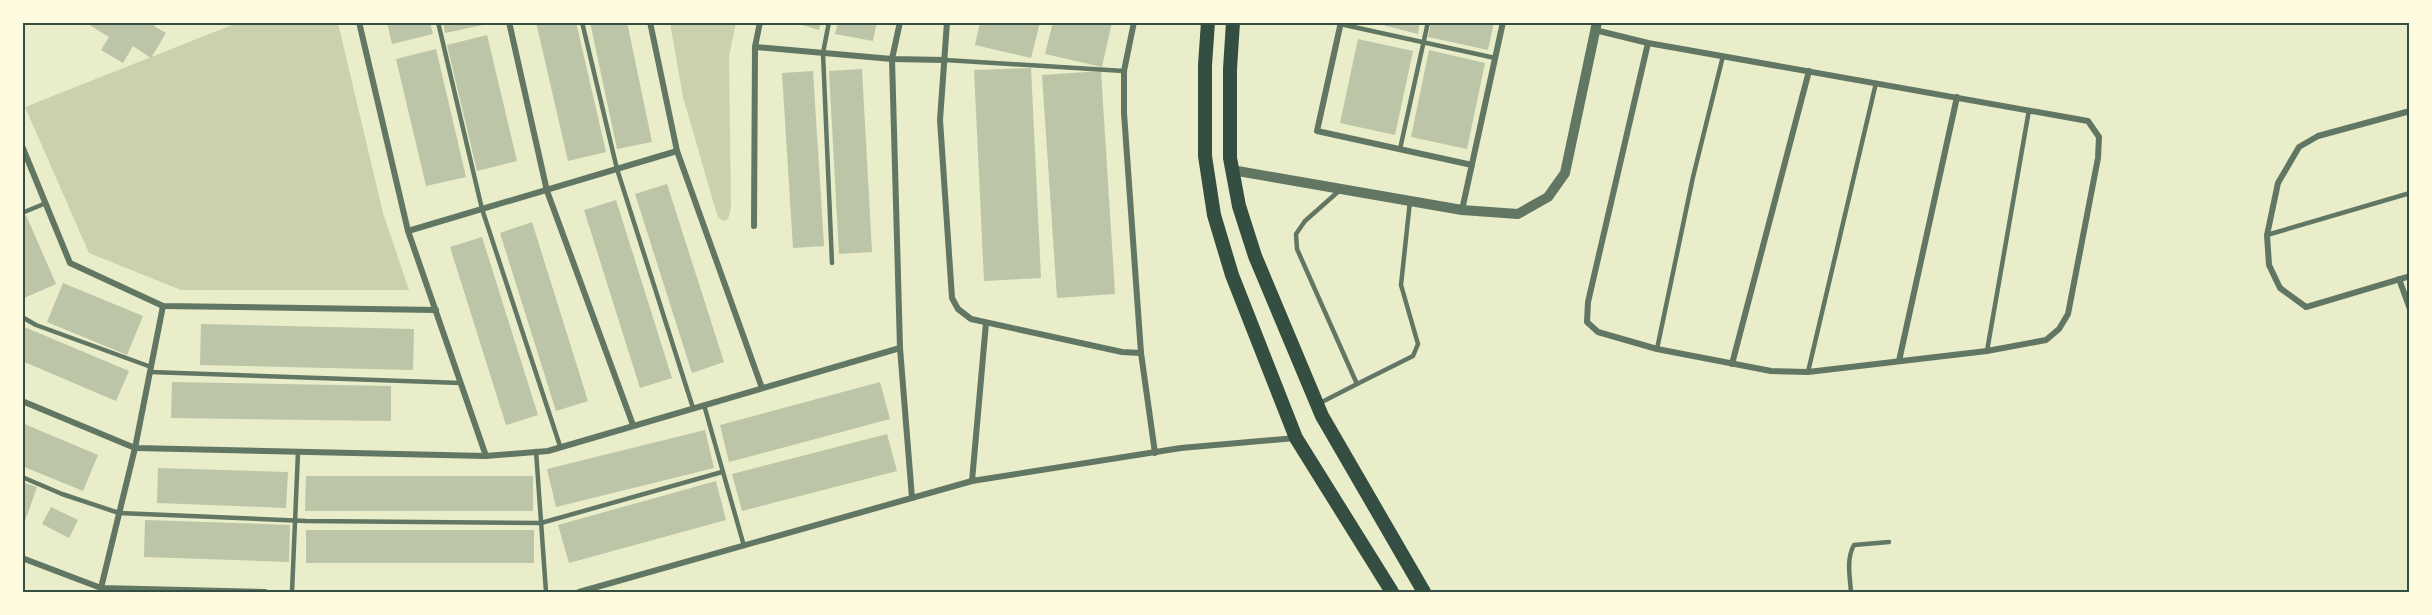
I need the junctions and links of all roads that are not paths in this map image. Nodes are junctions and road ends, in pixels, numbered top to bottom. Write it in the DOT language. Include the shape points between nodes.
graph roads {
  1 [pos="359,22"];
  2 [pos="438,22"];
  3 [pos="509,22"];
  4 [pos="582,22"];
  5 [pos="650,22"];
  6 [pos="760,22"];
  7 [pos="829,22"];
  8 [pos="900,22"];
  9 [pos="947,22"];
  10 [pos="1134,22"];
  11 [pos="1208,22"];
  12 [pos="1233,22"];
  13 [pos="1428,22"];
  14 [pos="1503,22"];
  15 [pos="1340,23"];
  16 [pos="1596,26"];
  17 [pos="1424,42"];
  18 [pos="1648,43"];
  19 [pos="755,47"];
  20 [pos="823,53"];
  21 [pos="1723,56"];
  22 [pos="1495,58"];
  23 [pos="892,59"];
  24 [pos="945,60"];
  25 [pos="1124,71"];
  26 [pos="1809,71"];
  27 [pos="1876,83"];
  28 [pos="1957,97"];
  29 [pos="2029,110"];
  30 [pos="2409,111"];
  31 [pos="22,146"];
  32 [pos="1400,149"];
  33 [pos="677,151"];
  34 [pos="1472,165"];
  35 [pos="617,169"];
  36 [pos="1232,170"];
  37 [pos="1342,189"];
  38 [pos="547,191"];
  39 [pos="2409,193"];
  40 [pos="1410,201"];
  41 [pos="46,203"];
  42 [pos="482,209"];
  43 [pos="1462,210"];
  44 [pos="22,213"];
  45 [pos="754,226"];
  46 [pos="408,231"];
  47 [pos="2267,235"];
  48 [pos="832,263"];
  49 [pos="2409,276"];
  50 [pos="2399,279"];
  51 [pos="163,306"];
  52 [pos="2409,309"];
  53 [pos="436,310"];
  54 [pos="22,317"];
  55 [pos="986,322"];
  56 [pos="900,348"];
  57 [pos="1657,349"];
  58 [pos="1987,351"];
  59 [pos="1142,353"];
  60 [pos="1899,361"];
  61 [pos="1732,364"];
  62 [pos="151,370"];
  63 [pos="1808,372"];
  64 [pos="461,383"];
  65 [pos="1357,384"];
  66 [pos="762,388"];
  67 [pos="22,401"];
  68 [pos="704,405"];
  69 [pos="1316,405"];
  70 [pos="693,408"];
  71 [pos="633,425"];
  72 [pos="1296,438"];
  73 [pos="560,446"];
  74 [pos="135,448"];
  75 [pos="536,451"];
  76 [pos="298,452"];
  77 [pos="1155,453"];
  78 [pos="486,456"];
  79 [pos="722,472"];
  80 [pos="22,477"];
  81 [pos="972,481"];
  82 [pos="912,498"];
  83 [pos="119,513"];
  84 [pos="295,520"];
  85 [pos="541,523"];
  86 [pos="1889,542"];
  87 [pos="744,546"];
  88 [pos="22,558"];
  89 [pos="1380,571"];
  90 [pos="101,588"];
  91 [pos="265,592"];
  92 [pos="292,592"];
  93 [pos="546,592"];
  94 [pos="579,592"];
  95 [pos="1378,592"];
  96 [pos="1392,592"];
  97 [pos="1424,592"];
  98 [pos="1851,592"];
  1 -- 46 [label="street"];
  2 -- 42 [label="lane"];
  3 -- 38 [label="street"];
  4 -- 35 [label="lane"];
  5 -- 33 [label="street"];
  6 -- 19 [label="street"];
  7 -- 20 [label="lane"];
  8 -- 23 [label="street"];
  9 -- 24 [label="street"];
  10 -- 25 [label="street"];
  11 -- 72 [label="main road" via="1205,156 1214,215 1232,275"];
  12 -- 36 [label="main road"];
  13 -- 17 [label="lane"];
  14 -- 22 [label="street"];
  15 -- 17 [label="lane"];
  15 -- 32 [label="street" via="1317,131"];
  16 -- 18 [label="street"];
  16 -- 43 [label="street" via="1564,173 1548,197 1518,214"];
  17 -- 22 [label="lane"];
  17 -- 32 [label="lane"];
  18 -- 21 [label="street"];
  18 -- 57 [label="street" via="1588,302 1587,322 1598,332"];
  19 -- 20 [label="street"];
  19 -- 45 [label="street"];
  20 -- 23 [label="street"];
  20 -- 48 [label="lane"];
  21 -- 26 [label="street"];
  21 -- 57 [label="lane"];
  22 -- 34 [label="street"];
  23 -- 24 [label="street"];
  23 -- 56 [label="street"];
  24 -- 25 [label="lane"];
  24 -- 55 [label="street" via="940,120 952,298 971,320"];
  25 -- 59 [label="street"];
  26 -- 27 [label="street"];
  26 -- 61 [label="street"];
  27 -- 28 [label="street"];
  27 -- 63 [label="lane"];
  28 -- 29 [label="street"];
  28 -- 60 [label="street"];
  29 -- 58 [label="lane"];
  29 -- 58 [label="street" via="2088,121 2099,136 2098,158 2068,314 2060,329 2046,340"];
  30 -- 47 [label="street" via="2318,136 2299,147 2278,183"];
  31 -- 41 [label="street"];
  32 -- 34 [label="street"];
  33 -- 35 [label="street"];
  33 -- 66 [label="street"];
  34 -- 43 [label="street"];
  35 -- 38 [label="street"];
  35 -- 70 [label="lane"];
  36 -- 37 [label="street"];
  36 -- 69 [label="main road" via="1255,256"];
  37 -- 40 [label="street"];
  37 -- 65 [label="lane" via="1305,221 1296,234 1297,249"];
  38 -- 42 [label="street"];
  38 -- 71 [label="street"];
  39 -- 47 [label="lane"];
  40 -- 43 [label="street"];
  40 -- 65 [label="lane" via="1401,285 1418,344 1413,356"];
  41 -- 44 [label="lane"];
  41 -- 51 [label="street" via="70,263"];
  42 -- 46 [label="street"];
  42 -- 73 [label="lane"];
  46 -- 53 [label="street"];
  47 -- 50 [label="street" via="2270,265 2280,288 2306,307"];
  49 -- 50 [label="street"];
  50 -- 52 [label="street"];
  51 -- 53 [label="street"];
  51 -- 62 [label="street"];
  53 -- 64 [label="street"];
  54 -- 62 [label="lane"];
  55 -- 59 [label="street"];
  55 -- 81 [label="street"];
  56 -- 66 [label="street"];
  56 -- 82 [label="street"];
  57 -- 61 [label="street"];
  58 -- 60 [label="street"];
  59 -- 77 [label="street"];
  60 -- 63 [label="street"];
  61 -- 63 [label="street"];
  62 -- 64 [label="lane"];
  62 -- 74 [label="street"];
  64 -- 78 [label="street"];
  65 -- 69 [label="lane"];
  66 -- 68 [label="street"];
  67 -- 74 [label="street"];
  68 -- 70 [label="street"];
  68 -- 79 [label="lane"];
  69 -- 97 [label="main road"];
  70 -- 71 [label="street"];
  71 -- 73 [label="street"];
  72 -- 77 [label="street"];
  72 -- 89 [label="main road"];
  73 -- 75 [label="street"];
  74 -- 76 [label="street"];
  74 -- 83 [label="street"];
  75 -- 78 [label="street"];
  75 -- 85 [label="lane"];
  76 -- 78 [label="street"];
  76 -- 84 [label="lane"];
  77 -- 81 [label="street"];
  79 -- 85 [label="lane"];
  79 -- 87 [label="lane"];
  80 -- 83 [label="lane"];
  81 -- 82 [label="street"];
  82 -- 87 [label="street"];
  83 -- 84 [label="lane"];
  83 -- 90 [label="street"];
  84 -- 85 [label="lane"];
  84 -- 92 [label="lane"];
  85 -- 93 [label="lane"];
  86 -- 98 [label="lane" via="1854,545 1849,565"];
  87 -- 94 [label="street"];
  88 -- 90 [label="street"];
  89 -- 95 [label="main road"];
  89 -- 96 [label="main road"];
  90 -- 91 [label="street"];
}
